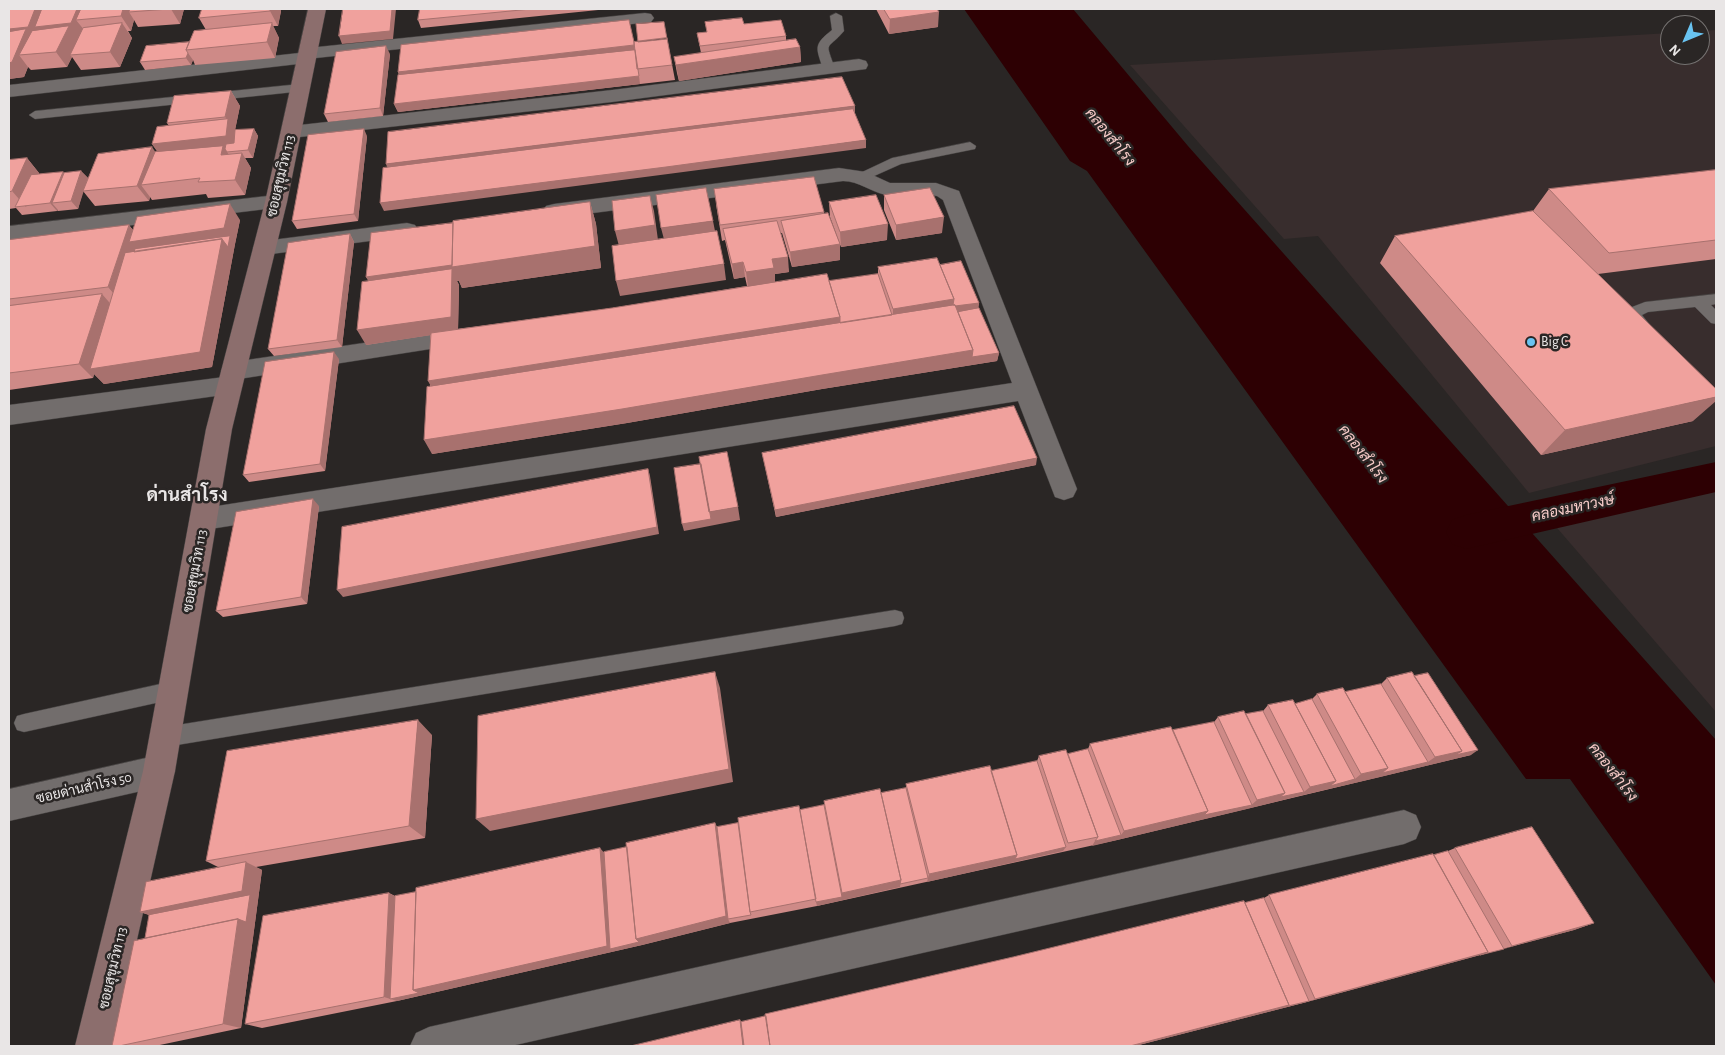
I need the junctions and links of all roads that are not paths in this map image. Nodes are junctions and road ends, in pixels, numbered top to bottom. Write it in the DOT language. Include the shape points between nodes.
graph roads {
  1 [pos="317,9"];
  2 [pos="836,16"];
  3 [pos="645,18"];
  4 [pos="307,56"];
  5 [pos="859,65"];
  6 [pos="829,69"];
  7 [pos="300,88"];
  8 [pos="9,91"];
  9 [pos="35,115"];
  10 [pos="291,132"];
  11 [pos="970,146"];
  12 [pos="863,177"];
  13 [pos="276,202"];
  14 [pos="530,214"];
  15 [pos="431,227"];
  16 [pos="9,233"];
  17 [pos="264,248"];
  18 [pos="1716,299"];
  19 [pos="1698,301"];
  20 [pos="1716,319"];
  21 [pos="484,334"];
  22 [pos="1654,339"];
  23 [pos="232,378"];
  24 [pos="1026,390"];
  25 [pos="9,415"];
  26 [pos="1064,489"];
  27 [pos="204,519"];
  28 [pos="895,618"];
  29 [pos="174,690"];
  30 [pos="24,723"];
  31 [pos="165,737"];
  32 [pos="159,771"];
  33 [pos="9,805"];
  34 [pos="1404,827"];
  35 [pos="94,1046"];
  36 [pos="429,1046"];
  1 -- 4 [label="main road, ซอยสุขุมวิท 113"];
  2 -- 6 [label="lane" via="838,31 822,48"];
  3 -- 4 [label="street"];
  4 -- 7 [label="main road, ซอยสุขุมวิท 113"];
  4 -- 8 [label="street"];
  5 -- 6 [label="street"];
  6 -- 10 [label="street"];
  7 -- 9 [label="lane"];
  7 -- 10 [label="main road, ซอยสุขุมวิท 113"];
  10 -- 13 [label="main road, ซอยสุขุมวิท 113"];
  11 -- 12 [label="lane" via="896,161"];
  12 -- 14 [label="street" via="835,175"];
  12 -- 24 [label="street" via="886,189 935,188 952,196 967,263"];
  13 -- 16 [label="street"];
  13 -- 17 [label="main road, ซอยสุขุมวิท 113"];
  15 -- 17 [label="street"];
  17 -- 23 [label="main road, ซอยสุขุมวิท 113"];
  18 -- 19 [label="lane"];
  19 -- 20 [label="lane"];
  19 -- 22 [label="lane" via="1645,307 1637,311 1634,316"];
  21 -- 23 [label="street"];
  23 -- 25 [label="street"];
  23 -- 27 [label="main road, ซอยสุขุมวิท 113" via="219,429"];
  24 -- 26 [label="street"];
  24 -- 27 [label="street"];
  27 -- 29 [label="main road, ซอยสุขุมวิท 113"];
  28 -- 31 [label="lane"];
  29 -- 30 [label="lane"];
  29 -- 31 [label="main road, ซอยสุขุมวิท 113"];
  31 -- 32 [label="main road, ซอยสุขุมวิท 113"];
  32 -- 33 [label="street, ซอยด่านสำโรง 50"];
  32 -- 35 [label="main road, ซอยสุขุมวิท 113"];
  34 -- 36 [label="street"];
}
